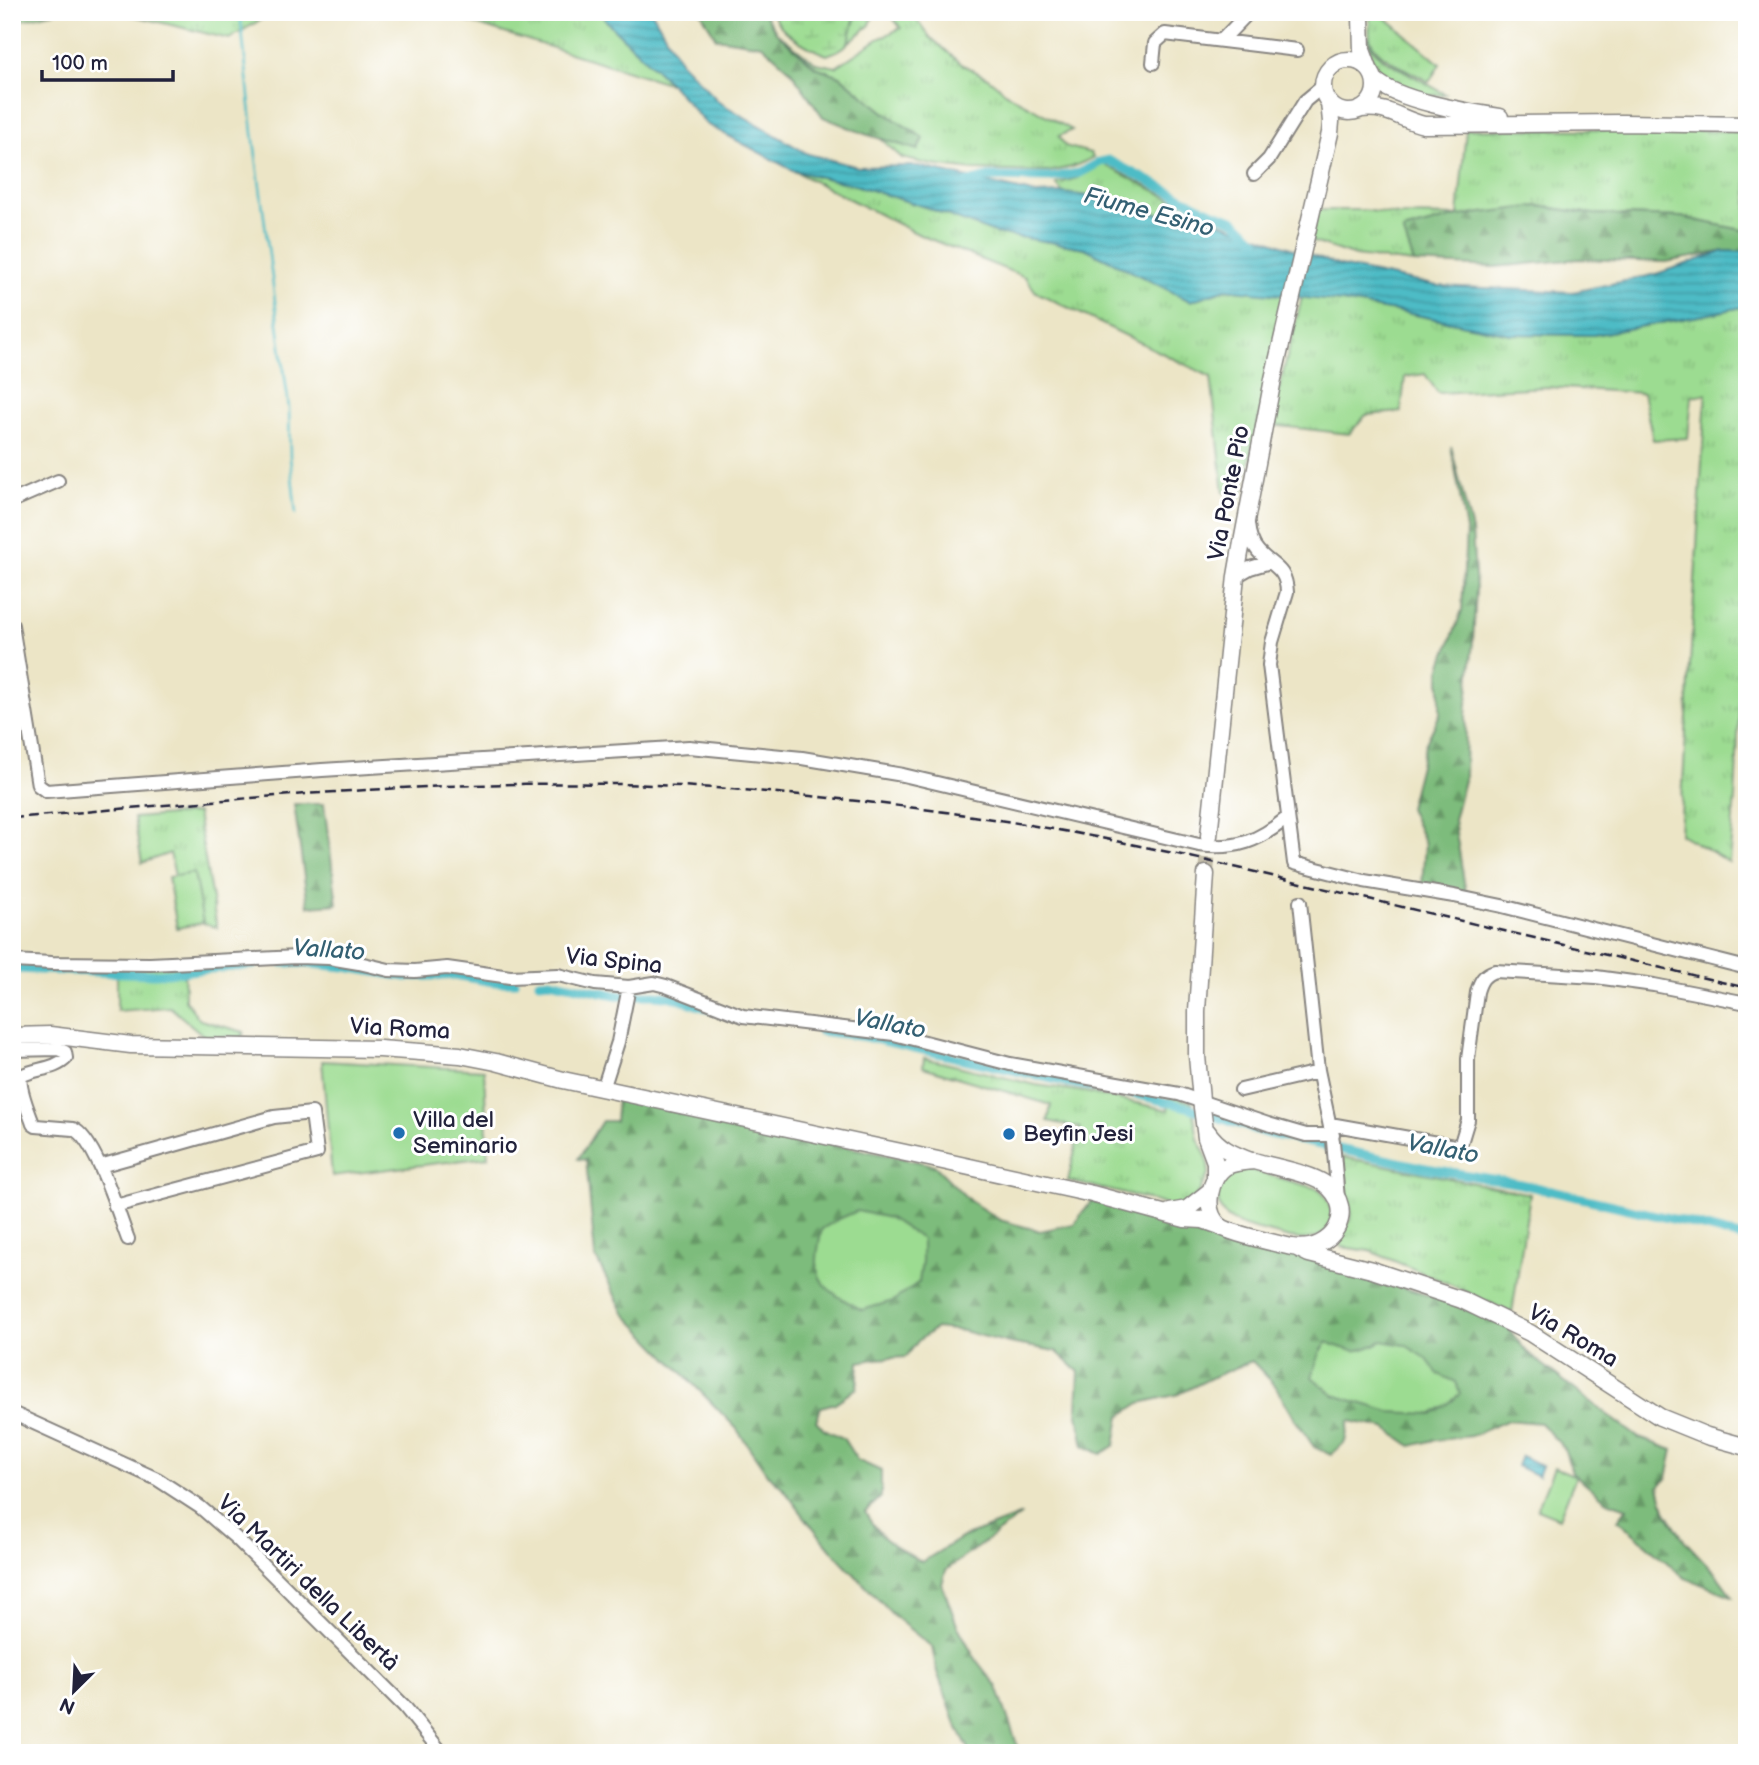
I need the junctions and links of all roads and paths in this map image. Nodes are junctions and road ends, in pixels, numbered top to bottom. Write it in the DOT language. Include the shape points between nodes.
graph roads {
  1 [pos="1249,12"];
  2 [pos="1361,14"];
  3 [pos="1222,40"];
  4 [pos="1297,50"];
  5 [pos="1342,60"];
  6 [pos="1153,63"];
  7 [pos="1372,74"];
  8 [pos="1322,96"];
  9 [pos="1358,110"];
  10 [pos="1541,123"];
  11 [pos="1747,125"];
  12 [pos="1322,163"];
  13 [pos="1254,174"];
  14 [pos="58,481"];
  15 [pos="12,501"];
  16 [pos="1247,518"];
  17 [pos="1257,550"];
  18 [pos="1240,553"];
  19 [pos="1271,562"];
  20 [pos="1236,576"];
  21 [pos="12,625"];
  22 [pos="1288,817"];
  23 [pos="1209,836"];
  24 [pos="1206,874"];
  25 [pos="1300,901"];
  26 [pos="12,961"];
  27 [pos="1747,968"];
  28 [pos="628,992"];
  29 [pos="1747,1003"];
  30 [pos="12,1029"];
  31 [pos="50,1035"];
  32 [pos="12,1036"];
  33 [pos="12,1050"];
  34 [pos="1318,1072"];
  35 [pos="603,1089"];
  36 [pos="1241,1090"];
  37 [pos="1203,1114"];
  38 [pos="1332,1133"];
  39 [pos="1335,1157"];
  40 [pos="1254,1161"];
  41 [pos="100,1166"];
  42 [pos="1311,1177"];
  43 [pos="1212,1184"];
  44 [pos="1338,1199"];
  45 [pos="115,1206"];
  46 [pos="1159,1212"];
  47 [pos="1220,1227"];
  48 [pos="1330,1237"];
  49 [pos="128,1239"];
  50 [pos="1297,1248"];
  51 [pos="1372,1270"];
  52 [pos="12,1412"];
  53 [pos="1747,1447"];
  54 [pos="442,1753"];
  1 -- 3 [label="street"];
  2 -- 5 [label="main road" via="1353,46"];
  2 -- 7 [label="main road" via="1362,50"];
  3 -- 4 [label="street"];
  3 -- 6 [label="street" via="1165,34 1155,43"];
  5 -- 7 [label="main road" via="1360,62"];
  5 -- 8 [label="main road" via="1325,75"];
  7 -- 9 [label="main road, Via Ponte Pio" via="1373,96"];
  7 -- 10 [label="main road" via="1385,88 1419,100"];
  8 -- 9 [label="main road" via="1338,109"];
  8 -- 12 [label="main road, Via Ponte Pio" via="1331,122"];
  8 -- 13 [label="street" via="1305,102 1269,159"];
  9 -- 10 [label="main road" via="1387,110 1424,125"];
  9 -- 12 [label="main road, Via Ponte Pio" via="1341,125"];
  10 -- 11 [label="main road"];
  12 -- 16 [label="main road, Via Ponte Pio"];
  14 -- 15 [label="street"];
  16 -- 17 [label="street"];
  16 -- 18 [label="main road, Via Ponte Pio"];
  17 -- 18 [label="street"];
  17 -- 19 [label="street"];
  18 -- 19 [label="street" via="1254,562"];
  18 -- 20 [label="main road, Via Ponte Pio"];
  19 -- 20 [label="street"];
  19 -- 22 [label="street" via="1287,584 1269,666"];
  20 -- 23 [label="main road, Via Ponte Pio"];
  21 -- 22 [label="street" via="38,785 46,791 688,747 803,758 903,775 1216,848 1241,845"];
  22 -- 27 [label="street" via="1294,863 1502,906"];
  24 -- 37 [label="main road" via="1197,1012"];
  25 -- 34 [label="street"];
  26 -- 28 [label="street, Via Spina" via="150,964 297,957 389,970 447,968 510,977 558,975"];
  28 -- 35 [label="street"];
  28 -- 37 [label="street, Via Spina" via="654,984 666,986 743,1016 894,1034 1010,1063 1179,1094"];
  29 -- 38 [label="street, Via Spina" via="1596,977 1489,972 1478,992 1468,1059 1468,1120 1461,1143 1454,1146"];
  30 -- 31 [label="street"];
  31 -- 32 [label="main road, Via Roma"];
  31 -- 35 [label="main road, Via Roma" via="131,1045 448,1054"];
  33 -- 41 [label="street" via="65,1052 60,1064 24,1074 19,1082 33,1124 79,1131"];
  34 -- 36 [label="street"];
  34 -- 38 [label="street"];
  35 -- 46 [label="main road, Via Roma"];
  37 -- 38 [label="street, Via Spina" via="1257,1120 1306,1135"];
  37 -- 40 [label="main road" via="1213,1141"];
  37 -- 43 [label="main road" via="1215,1162"];
  38 -- 39 [label="street"];
  39 -- 42 [label="street" via="1324,1172"];
  39 -- 44 [label="street"];
  40 -- 42 [label="main road"];
  40 -- 43 [label="main road" via="1227,1166"];
  41 -- 45 [label="street"];
  41 -- 45 [label="street" via="274,1117 312,1113 317,1152"];
  42 -- 44 [label="main road"];
  43 -- 46 [label="main road" via="1186,1209"];
  43 -- 47 [label="main road" via="1211,1214"];
  44 -- 48 [label="main road" via="1340,1216"];
  45 -- 49 [label="street"];
  46 -- 47 [label="main road, Via Roma"];
  47 -- 50 [label="main road"];
  48 -- 50 [label="main road"];
  48 -- 51 [label="main road" via="1336,1252"];
  50 -- 51 [label="main road"];
  51 -- 53 [label="main road, Via Roma" via="1462,1300 1530,1333 1660,1417"];
  52 -- 54 [label="street, Via Martiri della Libertà" via="157,1479 200,1507 404,1706"];
}
